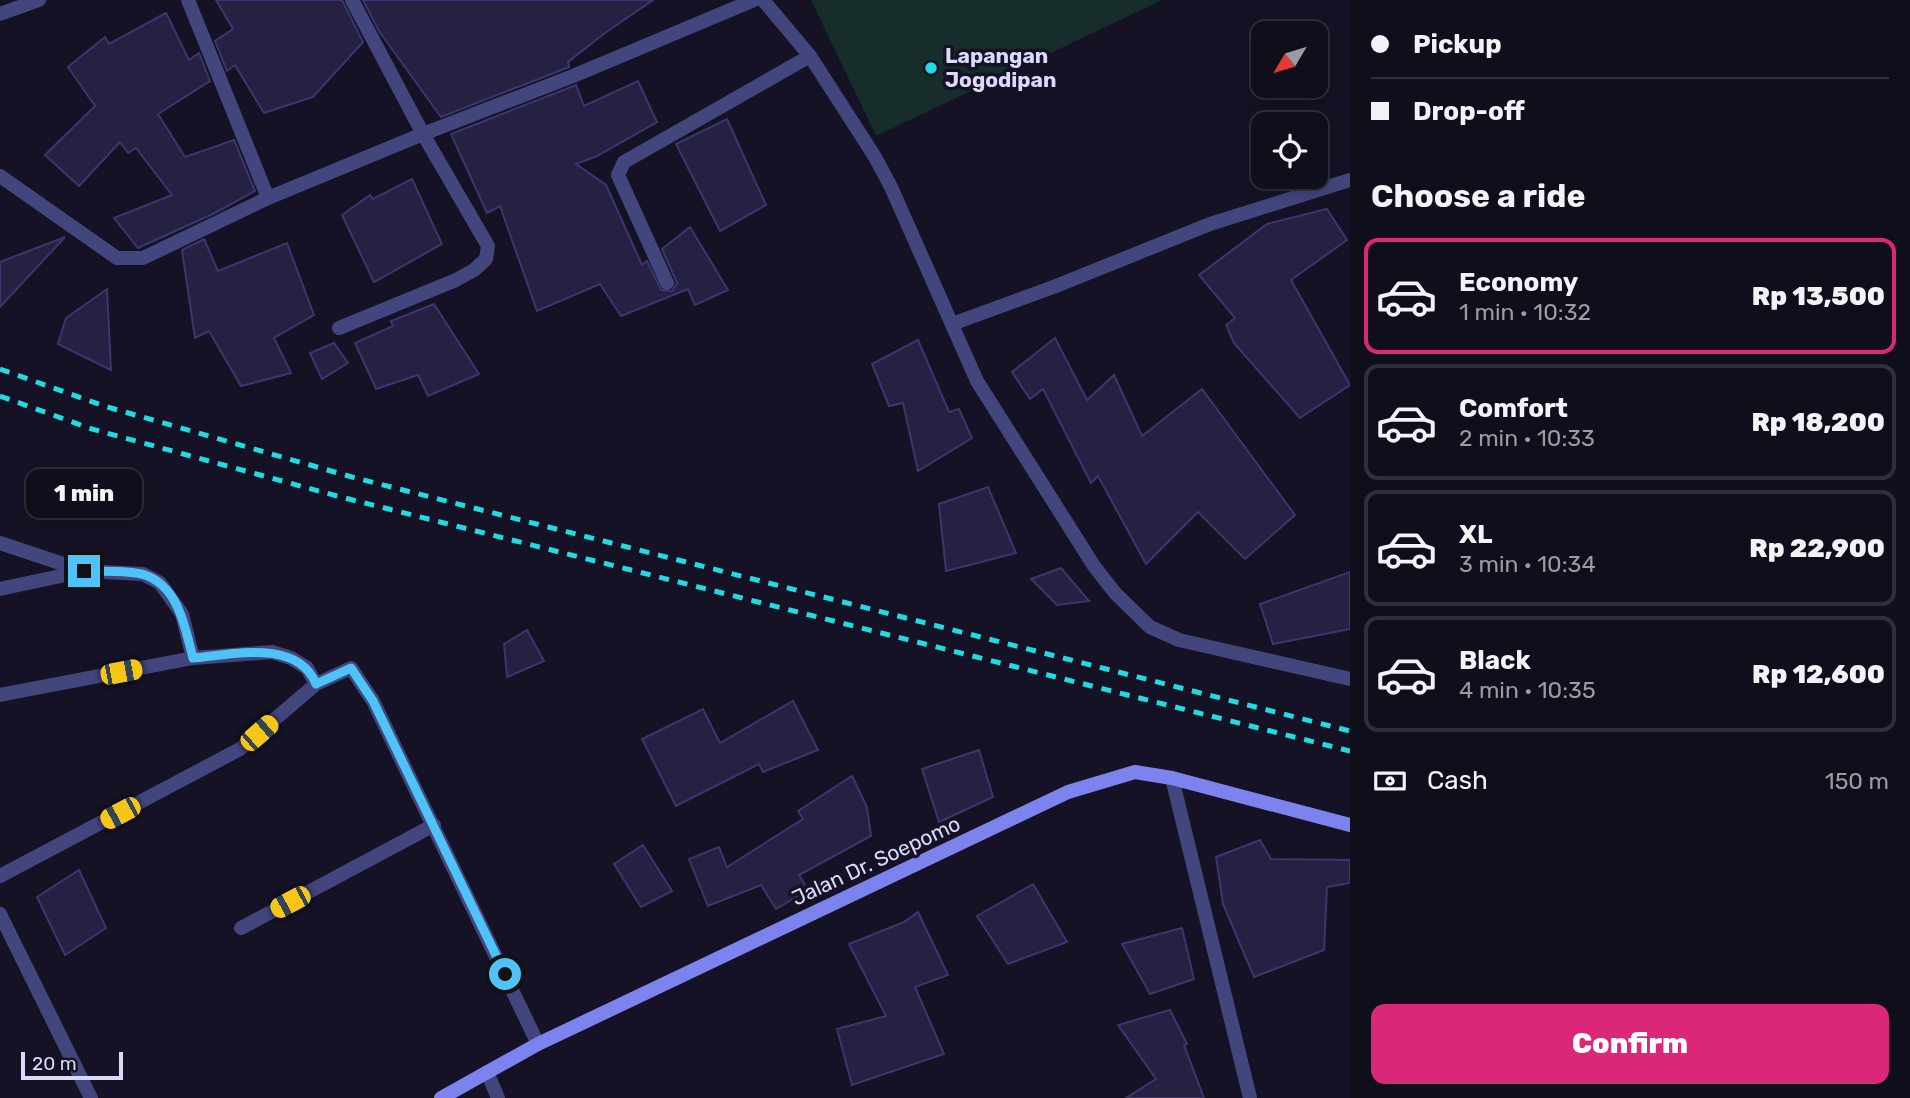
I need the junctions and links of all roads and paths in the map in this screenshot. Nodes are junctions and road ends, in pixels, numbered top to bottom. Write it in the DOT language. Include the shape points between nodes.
graph roads {
  1 [pos="39,0"];
  2 [pos="188,0"];
  3 [pos="352,0"];
  4 [pos="754,0"];
  5 [pos="763,0"];
  6 [pos="0,14"];
  7 [pos="810,56"];
  8 [pos="423,134"];
  9 [pos="0,176"];
  10 [pos="1349,182"];
  11 [pos="268,198"];
  12 [pos="667,283"];
  13 [pos="952,324"];
  14 [pos="339,328"];
  15 [pos="0,543"];
  16 [pos="84,571"];
  17 [pos="0,589"];
  18 [pos="193,658"];
  19 [pos="1350,679"];
  20 [pos="316,684"];
  21 [pos="0,695"];
  22 [pos="1172,778"];
  23 [pos="434,825"];
  24 [pos="1350,825"];
  25 [pos="0,876"];
  26 [pos="0,914"];
  27 [pos="241,928"];
  28 [pos="538,1044"];
  29 [pos="487,1072"];
  30 [pos="91,1098"];
  31 [pos="441,1098"];
  32 [pos="498,1098"];
  33 [pos="1250,1098"];
  1 -- 6 [label="street"];
  2 -- 11 [label="street"];
  3 -- 8 [label="street"];
  4 -- 8 [label="street"];
  5 -- 7 [label="street"];
  7 -- 12 [label="street" via="624,162 618,175"];
  7 -- 13 [label="street" via="891,187"];
  8 -- 11 [label="street"];
  8 -- 14 [label="street" via="488,246 486,259 456,280"];
  9 -- 11 [label="street" via="117,258 143,258"];
  10 -- 13 [label="street" via="1210,224"];
  13 -- 19 [label="street" via="977,381 1094,566 1134,614 1180,640"];
  15 -- 16 [label="street"];
  16 -- 17 [label="street"];
  16 -- 18 [label="street" via="143,574 160,583 182,614"];
  18 -- 20 [label="street" via="272,652 307,668"];
  18 -- 21 [label="street"];
  20 -- 23 [label="street" via="351,668 373,701"];
  20 -- 25 [label="street" via="240,750"];
  22 -- 24 [label="street, Jalan Dr. Soepomo"];
  22 -- 28 [label="street, Jalan Dr. Soepomo" via="1135,772 1068,792"];
  22 -- 33 [label="street"];
  23 -- 27 [label="street"];
  23 -- 28 [label="street"];
  26 -- 30 [label="street"];
  28 -- 29 [label="street, Jalan Dr. Soepomo"];
  29 -- 31 [label="street, Jalan Dr. Soepomo"];
  29 -- 32 [label="street"];
}
